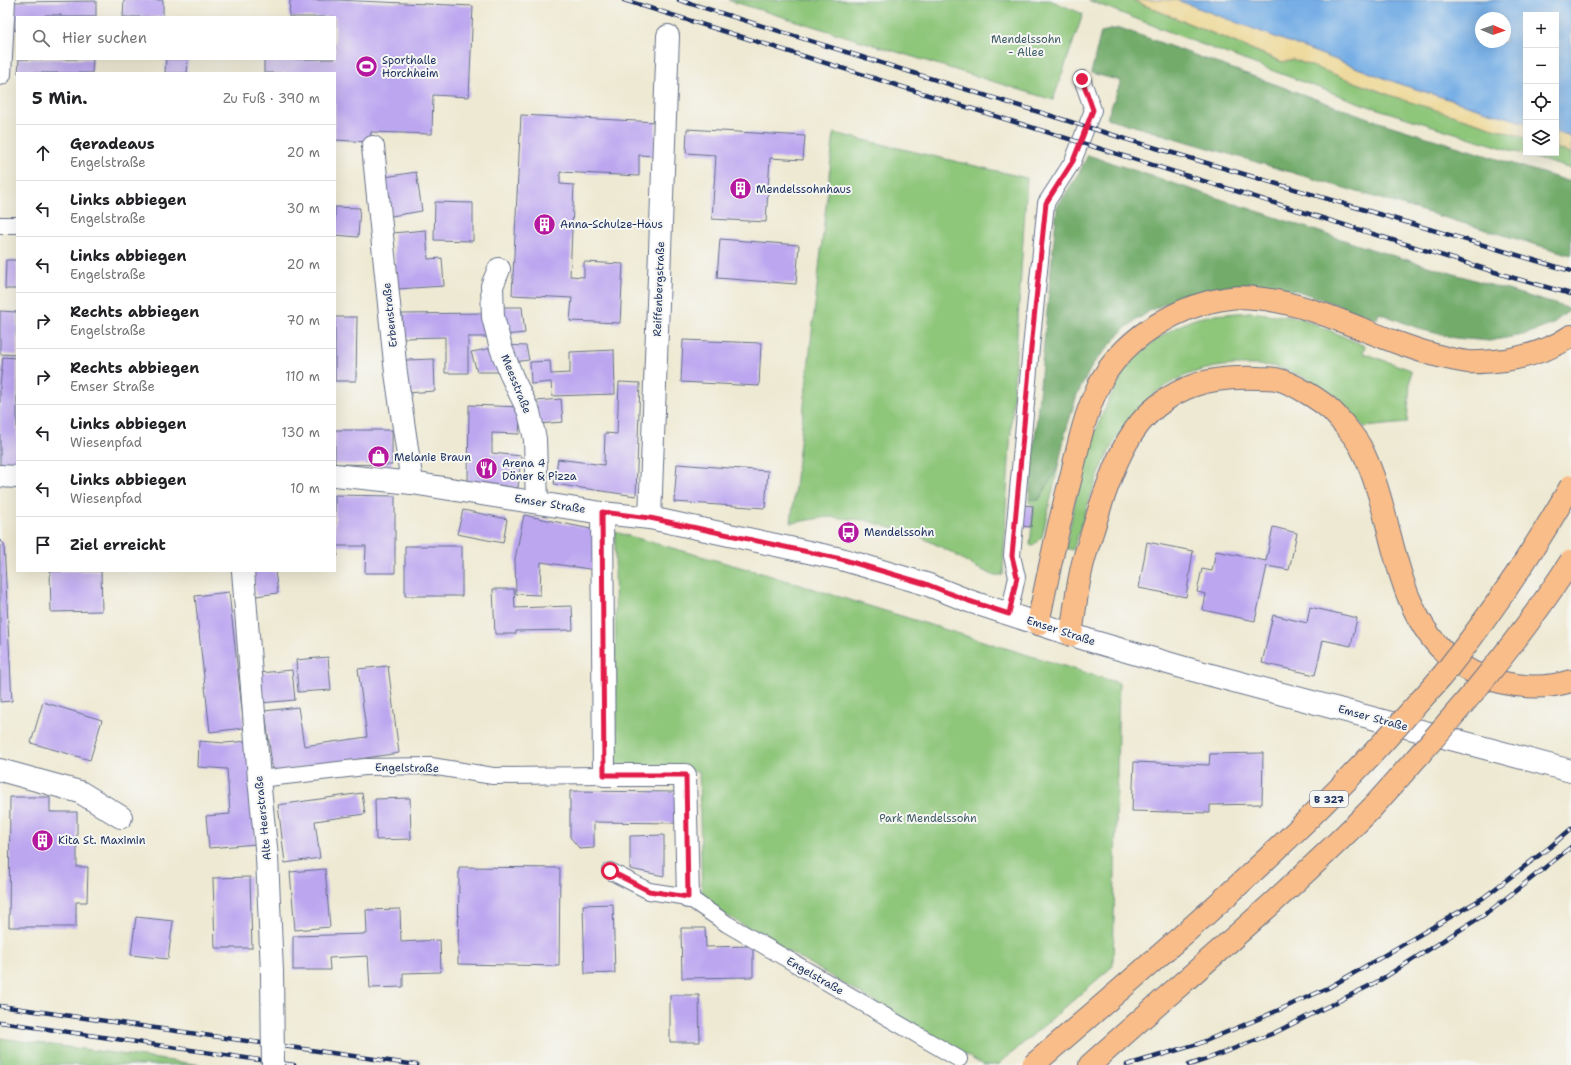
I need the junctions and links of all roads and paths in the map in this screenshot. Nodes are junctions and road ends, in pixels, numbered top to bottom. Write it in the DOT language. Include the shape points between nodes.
graph roads {
  1 [pos="4,0"];
  2 [pos="668,36"];
  3 [pos="0,74"];
  4 [pos="1082,79"];
  5 [pos="373,147"];
  6 [pos="0,225"];
  7 [pos="16,225"];
  8 [pos="499,269"];
  9 [pos="1571,336"];
  10 [pos="336,475"];
  11 [pos="0,476"];
  12 [pos="16,477"];
  13 [pos="412,483"];
  14 [pos="1571,486"];
  15 [pos="537,502"];
  16 [pos="602,512"];
  17 [pos="650,518"];
  18 [pos="1571,560"];
  19 [pos="243,572"];
  20 [pos="1009,614"];
  21 [pos="1038,624"];
  22 [pos="1071,635"];
  23 [pos="1571,681"];
  24 [pos="0,770"];
  25 [pos="1571,771"];
  26 [pos="604,775"];
  27 [pos="259,779"];
  28 [pos="121,817"];
  29 [pos="610,871"];
  30 [pos="688,897"];
  31 [pos="959,1059"];
  32 [pos="274,1065"];
  33 [pos="1033,1065"];
  34 [pos="1090,1065"];
  1 -- 3 [label="street"];
  2 -- 17 [label="street, Reiffenbergstraße"];
  4 -- 20 [label="lane" via="1093,110 1073,161 1046,203 1012,556 1017,577"];
  5 -- 13 [label="street, Erbenstraße" via="396,373"];
  6 -- 7 [label="lane"];
  8 -- 15 [label="street, Meesstraße" via="492,286 493,317 501,348 526,406 535,439"];
  9 -- 21 [label="highway" via="1560,344 1531,355 1469,362 1413,349 1290,303 1253,297 1215,300 1179,311 1147,330 1119,356 1098,387 1084,422 1052,552"];
  10 -- 13 [label="street, Emser Straße"];
  11 -- 12 [label="street"];
  13 -- 15 [label="street, Emser Straße"];
  14 -- 33 [label="highway, B 327, bridge" via="1486,618 1445,672 1375,751 1275,852"];
  15 -- 16 [label="street, Emser Straße"];
  16 -- 17 [label="street, Emser Straße"];
  16 -- 26 [label="street"];
  17 -- 20 [label="street, Emser Straße" via="841,559 926,584"];
  18 -- 34 [label="highway, bridge" via="1537,611 1472,694 1426,748 1337,843"];
  19 -- 27 [label="street, Alte Heerstraße"];
  20 -- 21 [label="street, Emser Straße"];
  21 -- 22 [label="street, Emser Straße"];
  22 -- 23 [label="highway" via="1083,561 1109,480 1124,447 1140,423 1165,400 1191,386 1220,379 1275,379 1300,389 1331,410 1359,445 1372,475 1410,604 1425,631 1445,654 1470,671 1499,682 1529,687 1559,685"];
  22 -- 25 [label="street, Emser Straße"];
  24 -- 28 [label="street" via="80,792"];
  26 -- 27 [label="lane, Engelstraße" via="493,776 431,766 365,767"];
  26 -- 30 [label="street, Engelstraße" via="686,775"];
  27 -- 32 [label="street, Alte Heerstraße, bridge" via="267,857"];
  29 -- 30 [label="lane, Engelstraße" via="649,891"];
  30 -- 31 [label="lane, Engelstraße" via="727,924"];
}
